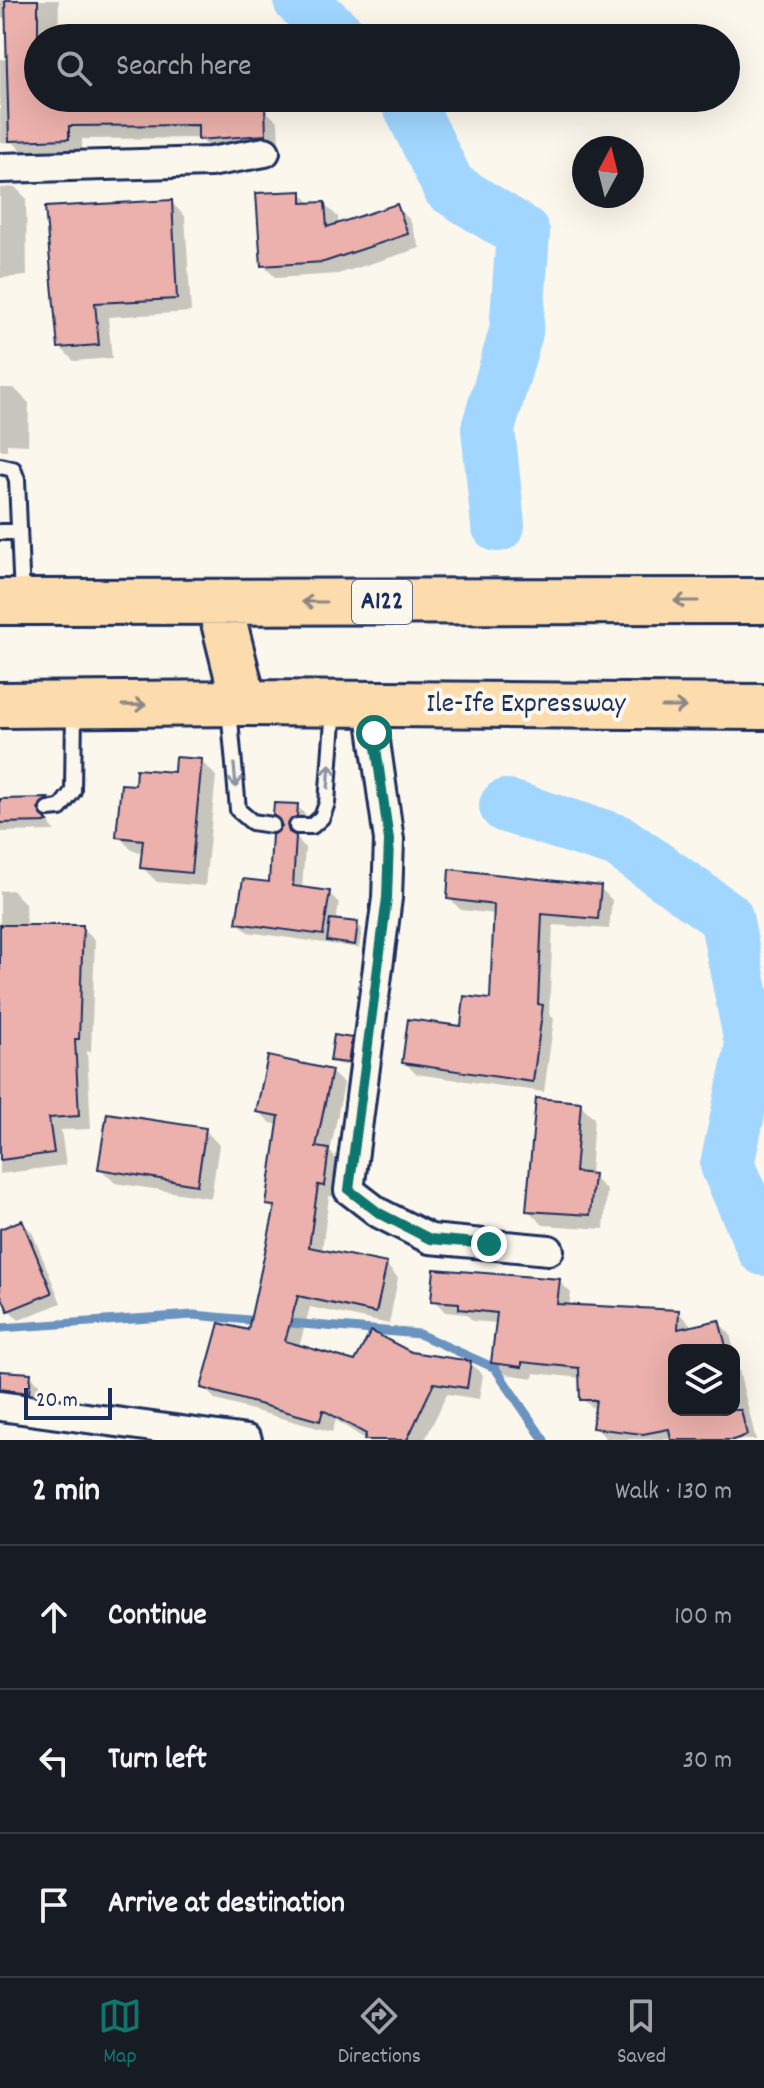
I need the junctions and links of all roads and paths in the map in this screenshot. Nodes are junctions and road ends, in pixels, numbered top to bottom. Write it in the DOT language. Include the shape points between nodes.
graph roads {
  1 [pos="265,152"];
  2 [pos="0,168"];
  3 [pos="0,466"];
  4 [pos="0,532"];
  5 [pos="18,532"];
  6 [pos="764,601"];
  7 [pos="11,602"];
  8 [pos="219,602"];
  9 [pos="236,703"];
  10 [pos="0,705"];
  11 [pos="74,705"];
  12 [pos="352,705"];
  13 [pos="764,707"];
  14 [pos="48,809"];
  15 [pos="272,825"];
  16 [pos="297,826"];
  17 [pos="549,1250"];
  18 [pos="0,1406"];
  19 [pos="247,1440"];
  1 -- 2 [label="street" via="210,162"];
  3 -- 5 [label="lane" via="16,475"];
  4 -- 5 [label="lane"];
  5 -- 7 [label="lane"];
  6 -- 8 [label="highway, A122, one-way"];
  7 -- 8 [label="highway, A122"];
  8 -- 9 [label="highway"];
  11 -- 9 [label="highway, Ile-Ife Expressway, one-way"];
  9 -- 12 [label="highway, Ile-Ife Expressway"];
  9 -- 15 [label="lane, one-way" via="238,810 252,822"];
  10 -- 11 [label="highway, Ile-Ife Expressway"];
  11 -- 14 [label="lane" via="73,791 60,808"];
  12 -- 13 [label="highway, Ile-Ife Expressway, one-way"];
  16 -- 12 [label="lane, one-way" via="312,826 322,817"];
  12 -- 17 [label="street" via="389,840 387,898 349,1190 379,1213 430,1239"];
  18 -- 19 [label="street"];
}
